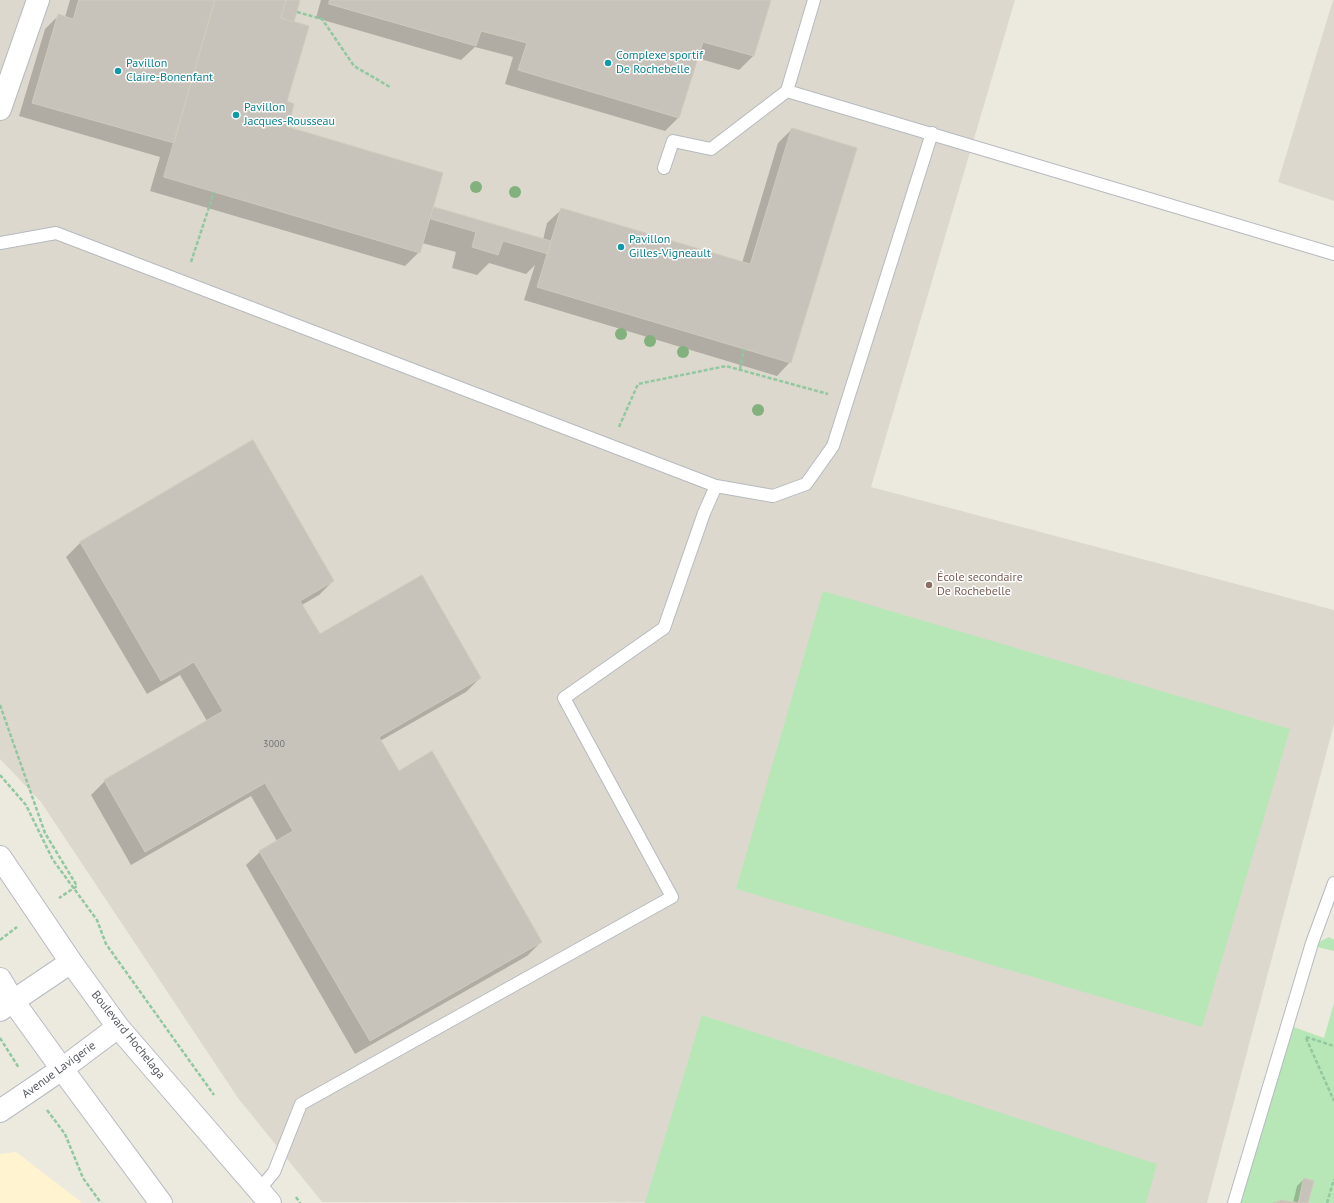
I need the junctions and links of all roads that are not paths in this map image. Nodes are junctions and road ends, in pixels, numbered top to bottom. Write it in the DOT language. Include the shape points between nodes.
graph roads {
  1 [pos="38,0"];
  2 [pos="814,0"];
  3 [pos="787,91"];
  4 [pos="0,109"];
  5 [pos="932,133"];
  6 [pos="664,168"];
  7 [pos="0,243"];
  8 [pos="1334,254"];
  9 [pos="716,486"];
  10 [pos="0,856"];
  11 [pos="1334,883"];
  12 [pos="71,962"];
  13 [pos="0,979"];
  14 [pos="6,1005"];
  15 [pos="118,1027"];
  16 [pos="62,1069"];
  17 [pos="0,1111"];
  18 [pos="264,1197"];
  19 [pos="161,1203"];
  20 [pos="1234,1203"];
  1 -- 4 [label="main road"];
  2 -- 3 [label="lane"];
  3 -- 5 [label="lane"];
  3 -- 6 [label="lane" via="712,149 672,141"];
  5 -- 8 [label="lane"];
  5 -- 9 [label="lane" via="833,446 806,484 773,496"];
  7 -- 9 [label="lane" via="56,233"];
  9 -- 18 [label="lane" via="664,628 564,698 672,896 301,1104"];
  10 -- 12 [label="main road, Boulevard Hochelaga"];
  11 -- 20 [label="lane" via="1312,942"];
  12 -- 14 [label="main road"];
  12 -- 15 [label="main road, Boulevard Hochelaga"];
  13 -- 14 [label="main road"];
  14 -- 16 [label="main road"];
  15 -- 16 [label="main road, Avenue Lavigerie"];
  15 -- 18 [label="main road, Boulevard Hochelaga"];
  16 -- 17 [label="main road, Avenue Lavigerie"];
  16 -- 19 [label="main road"];
}
